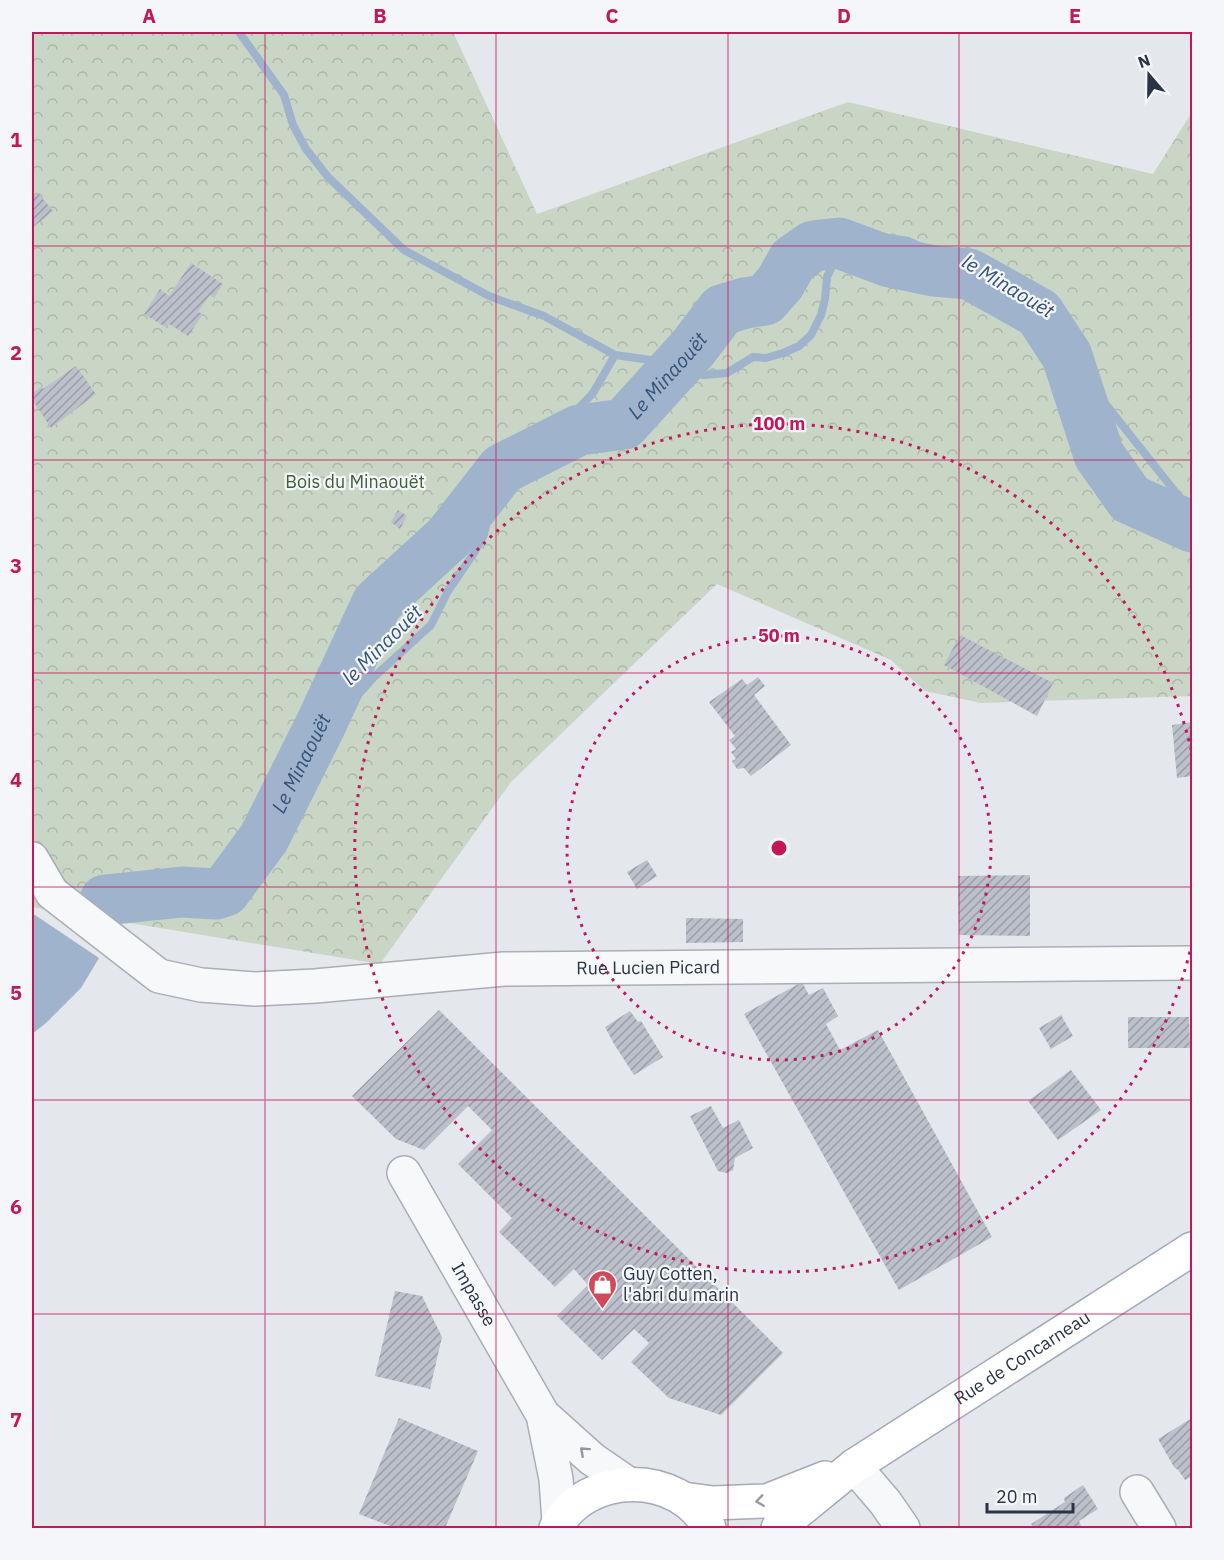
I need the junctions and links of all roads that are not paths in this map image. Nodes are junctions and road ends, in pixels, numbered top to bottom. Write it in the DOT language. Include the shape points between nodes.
graph roads {
  1 [pos="32,859"];
  2 [pos="1192,963"];
  3 [pos="404,1173"];
  4 [pos="1192,1249"];
  5 [pos="543,1415"];
  6 [pos="854,1466"];
  7 [pos="627,1484"];
  8 [pos="1137,1492"];
  9 [pos="683,1499"];
  10 [pos="558,1525"];
  11 [pos="709,1528"];
  12 [pos="778,1528"];
  13 [pos="903,1528"];
  14 [pos="1159,1528"];
  1 -- 2 [label="street, Rue Lucien Picard" via="52,893 117,945 159,976 201,985 255,989 315,986 504,969"];
  3 -- 5 [label="street, Impasse"];
  4 -- 6 [label="main road, Rue de Concarneau"];
  7 -- 5 [label="street, one-way"];
  5 -- 10 [label="street" via="556,1479"];
  6 -- 9 [label="main road, Rue de Concarneau, one-way" via="767,1501 713,1503"];
  6 -- 12 [label="main road, Rue de Concarneau"];
  6 -- 13 [label="street"];
  7 -- 9 [label="main road" via="656,1486"];
  7 -- 10 [label="main road" via="601,1490 578,1502"];
  8 -- 14 [label="street"];
  9 -- 11 [label="main road"];
}
